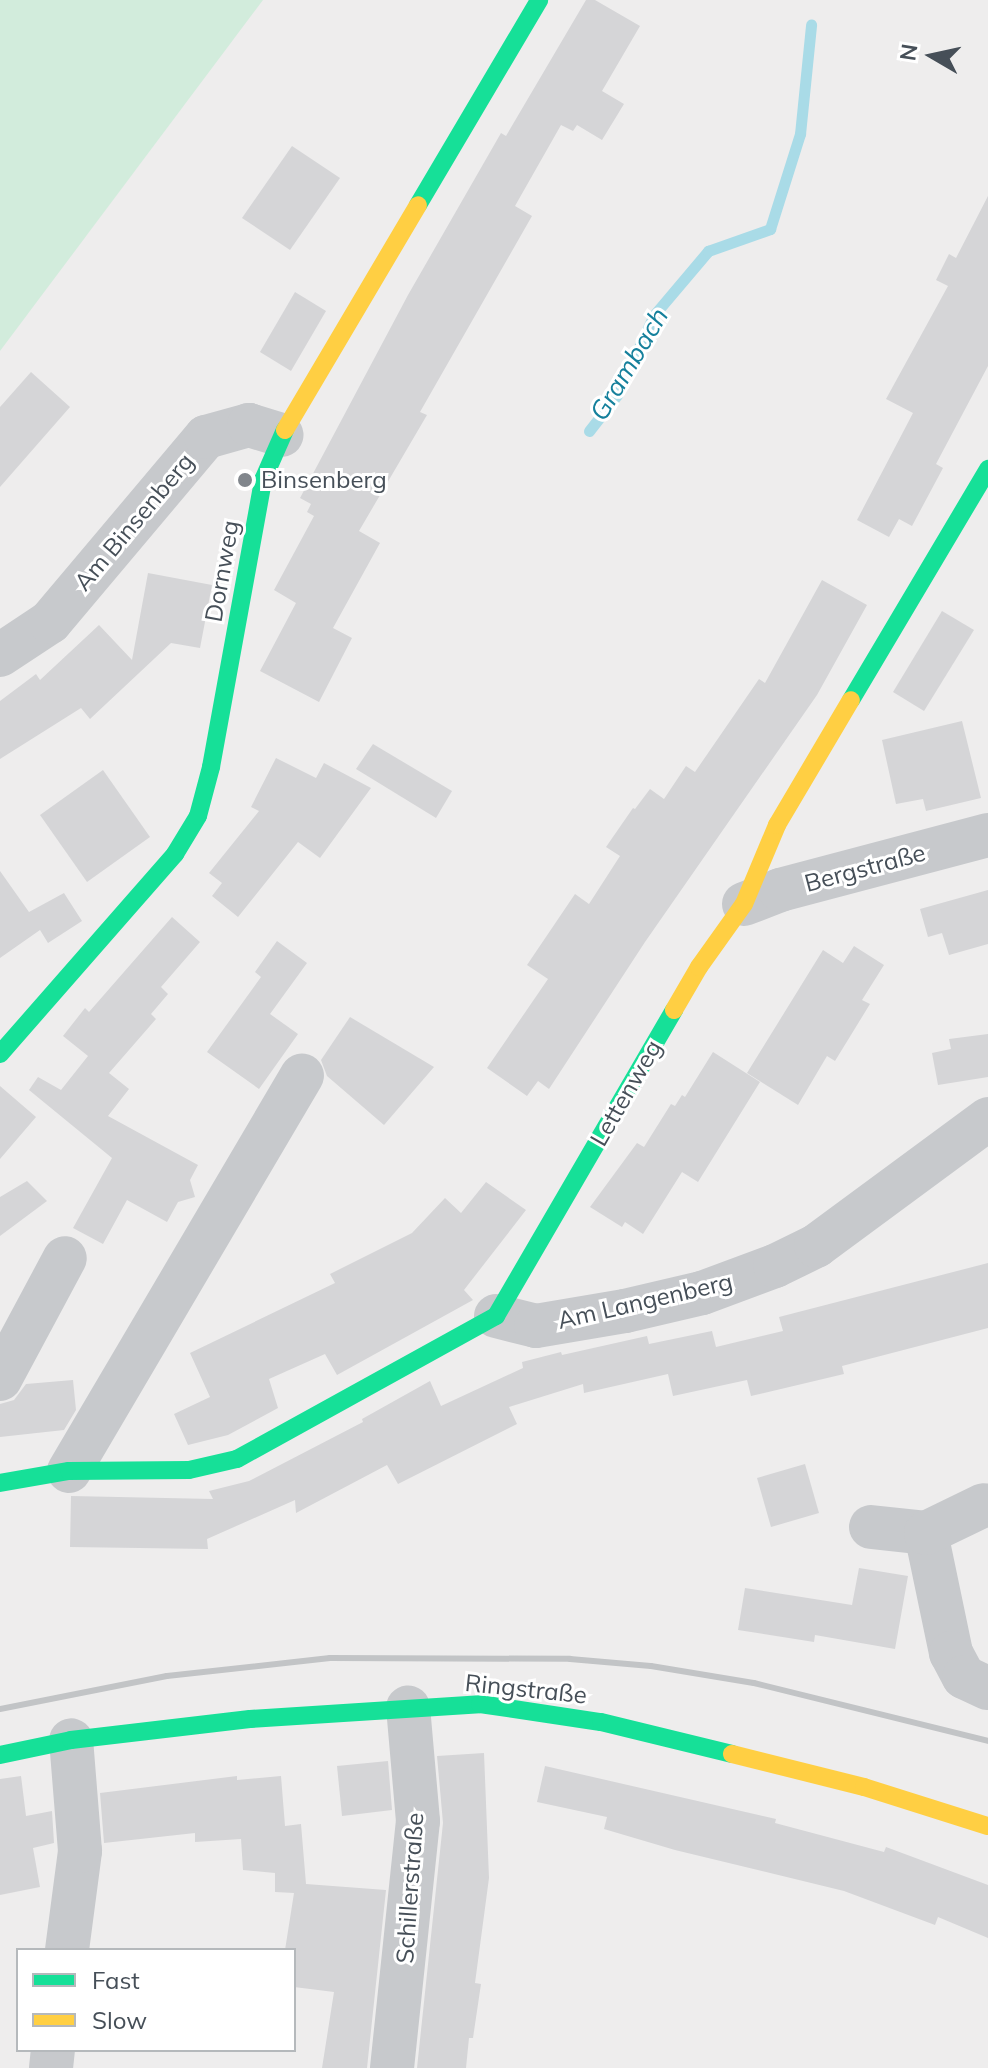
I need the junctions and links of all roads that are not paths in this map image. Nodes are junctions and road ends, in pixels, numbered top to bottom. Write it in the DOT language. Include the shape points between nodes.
graph roads {
  1 [pos="539,0"];
  2 [pos="282,435"];
  3 [pos="988,469"];
  4 [pos="0,655"];
  5 [pos="988,835"];
  6 [pos="744,904"];
  7 [pos="0,1054"];
  8 [pos="302,1075"];
  9 [pos="988,1119"];
  10 [pos="65,1258"];
  11 [pos="496,1316"];
  12 [pos="0,1379"];
  13 [pos="69,1471"];
  14 [pos="0,1483"];
  15 [pos="984,1505"];
  16 [pos="871,1527"];
  17 [pos="926,1533"];
  18 [pos="988,1688"];
  19 [pos="408,1707"];
  20 [pos="71,1740"];
  21 [pos="0,1755"];
  22 [pos="988,1826"];
  23 [pos="67,1948"];
  24 [pos="392,2068"];
  1 -- 2 [label="street, Dornweg"];
  2 -- 4 [label="street, Am Binsenberg" via="249,425 206,437 50,622"];
  2 -- 7 [label="street, Dornweg" via="263,480 198,816 175,854"];
  3 -- 6 [label="street, Lettenweg" via="777,825"];
  5 -- 6 [label="street, Bergstraße"];
  6 -- 11 [label="street, Lettenweg" via="699,967"];
  8 -- 13 [label="street"];
  9 -- 11 [label="street, Am Langenberg" via="816,1246 775,1266 702,1293 625,1311 536,1326"];
  10 -- 12 [label="street"];
  11 -- 13 [label="street" via="237,1459 189,1470"];
  13 -- 14 [label="street"];
  15 -- 17 [label="street"];
  16 -- 17 [label="street"];
  17 -- 18 [label="street" via="951,1653 964,1677"];
  19 -- 20 [label="street, Ringstraße"];
  19 -- 22 [label="street, Ringstraße" via="480,1704 601,1722 864,1787"];
  19 -- 24 [label="street, Schillerstraße" via="418,1821"];
  20 -- 21 [label="street, Ringstraße"];
  20 -- 23 [label="street" via="80,1851"];
}
